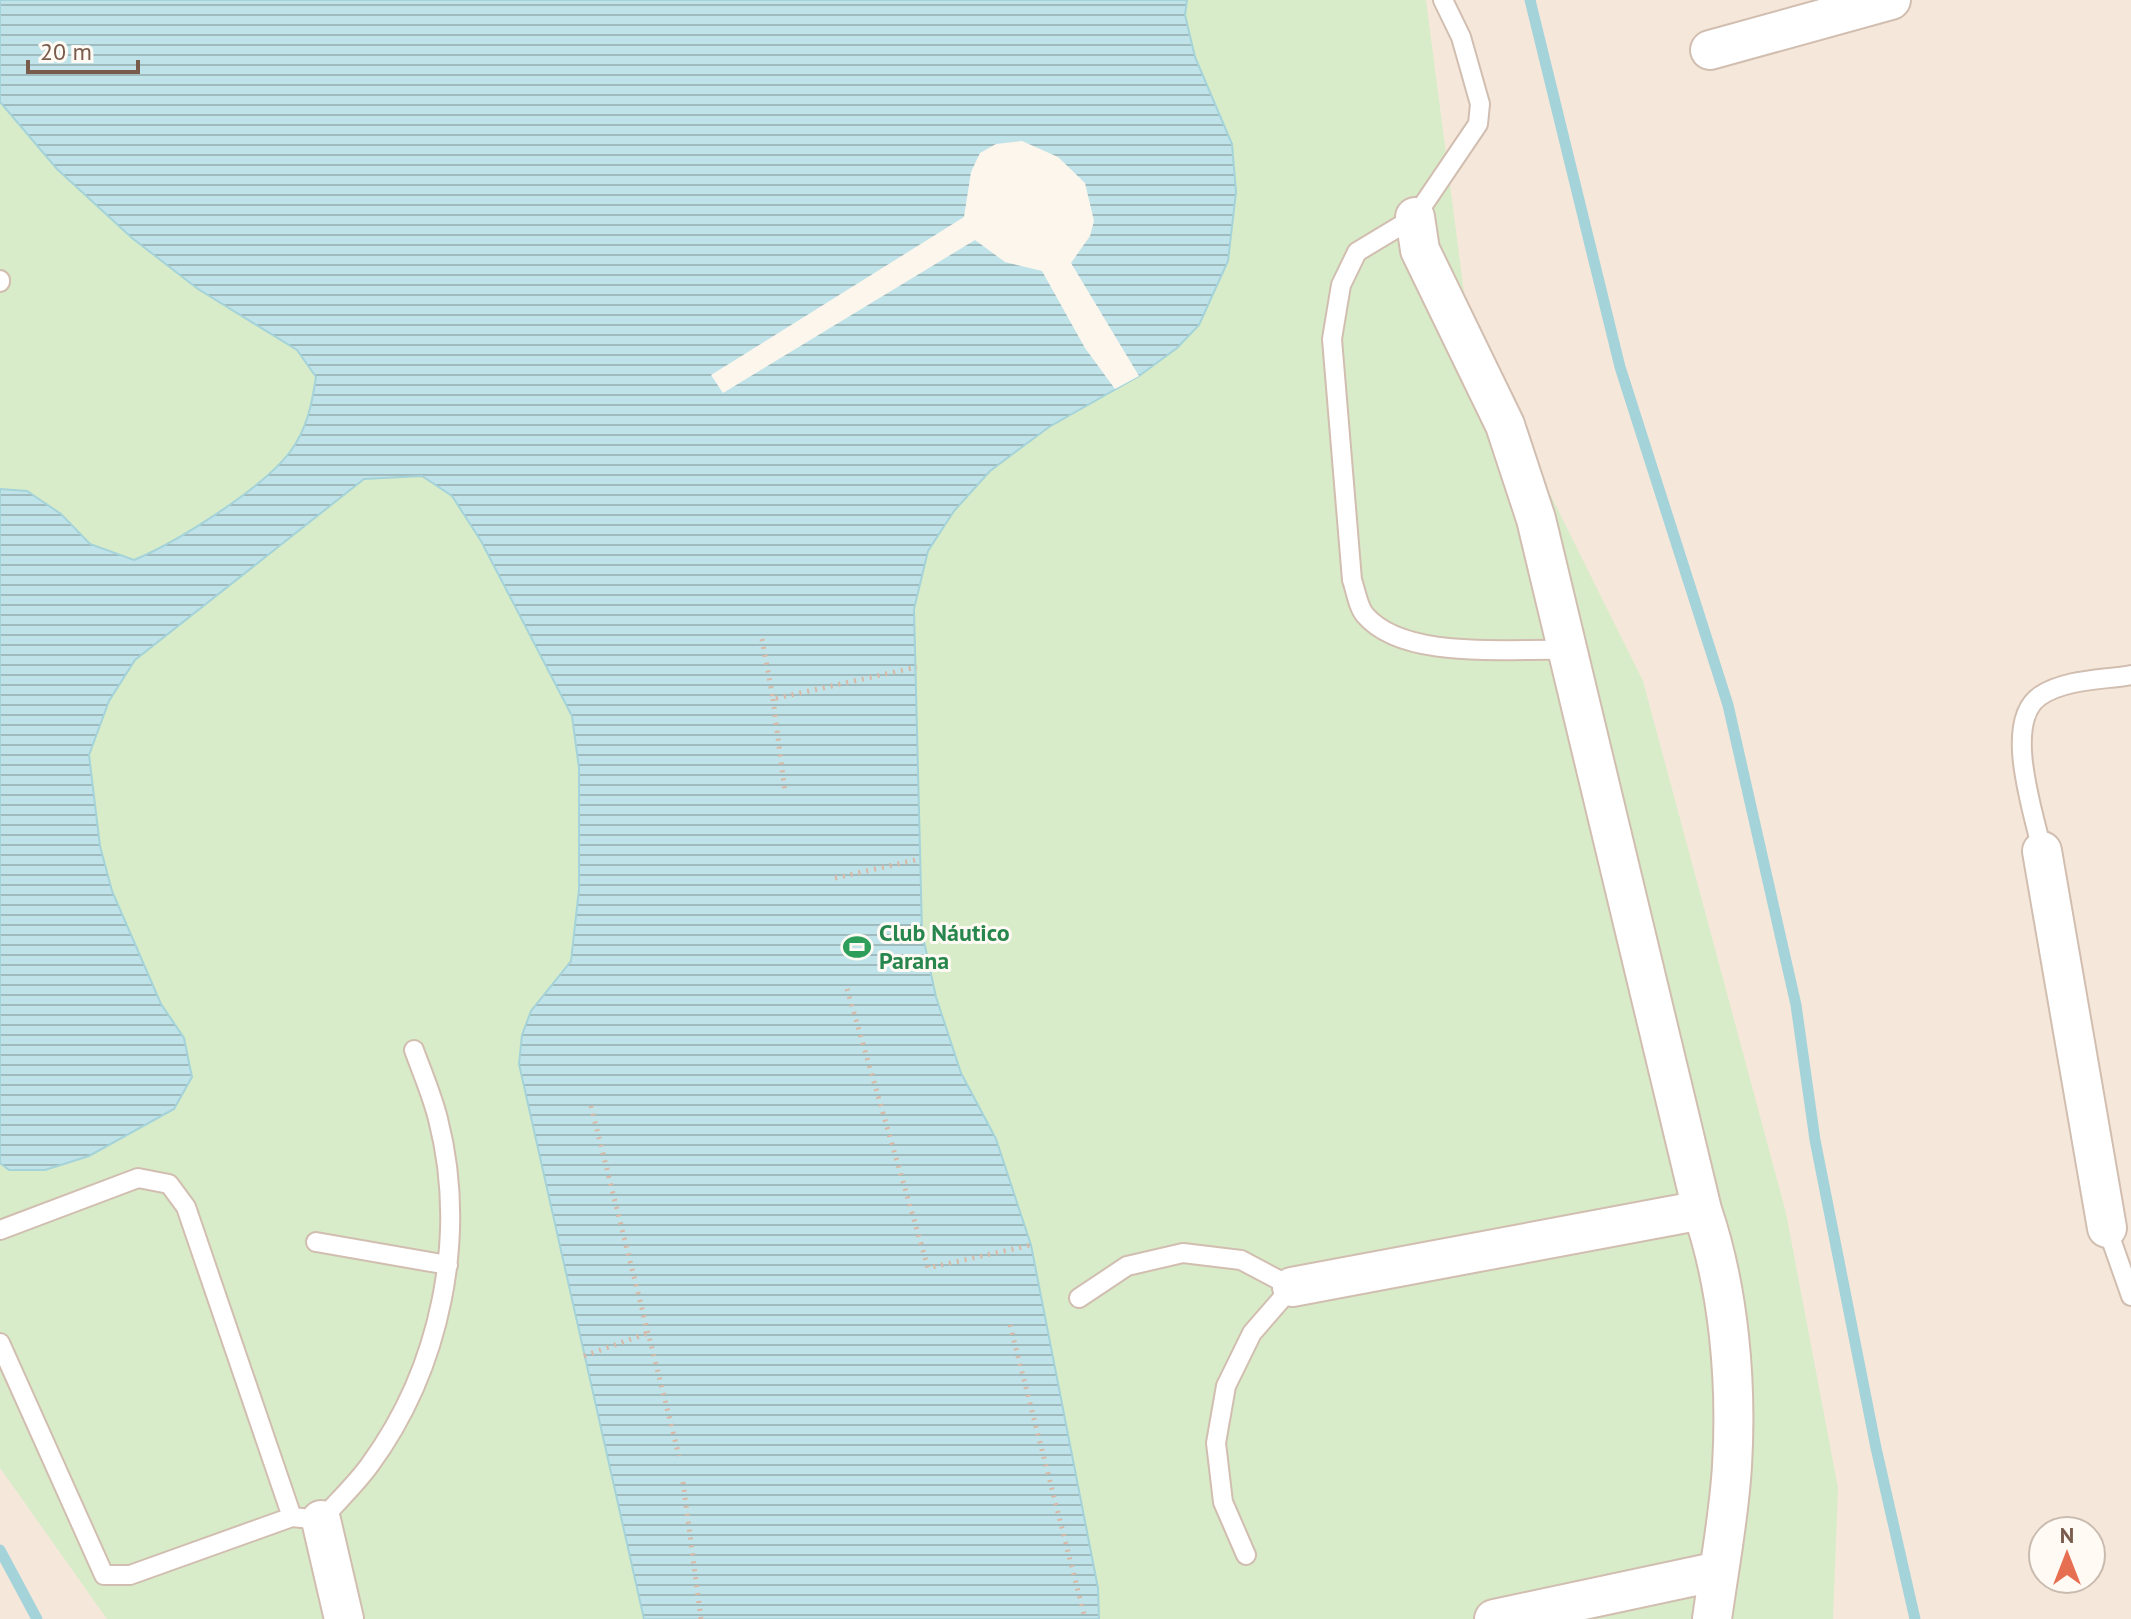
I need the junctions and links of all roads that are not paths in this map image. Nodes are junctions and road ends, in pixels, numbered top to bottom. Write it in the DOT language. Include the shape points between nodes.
graph roads {
  1 [pos="1443,0"];
  2 [pos="1891,0"];
  3 [pos="1710,50"];
  4 [pos="1415,217"];
  5 [pos="1567,650"];
  6 [pos="2131,675"];
  7 [pos="2042,851"];
  8 [pos="414,1050"];
  9 [pos="1702,1210"];
  10 [pos="2107,1228"];
  11 [pos="0,1230"];
  12 [pos="316,1242"];
  13 [pos="448,1265"];
  14 [pos="1292,1287"];
  15 [pos="2131,1296"];
  16 [pos="1079,1298"];
  17 [pos="0,1343"];
  18 [pos="306,1518"];
  19 [pos="1246,1555"];
  20 [pos="1719,1571"];
  21 [pos="344,1619"];
  22 [pos="1494,1619"];
  23 [pos="1712,1619"];
  1 -- 4 [label="lane" via="1469,63 1480,104 1478,124"];
  2 -- 3 [label="street"];
  4 -- 5 [label="street" via="1420,250 1505,425 1536,519"];
  4 -- 5 [label="lane" via="1357,252 1341,285 1332,339 1352,580 1363,614 1393,637 1423,645"];
  5 -- 9 [label="street"];
  6 -- 7 [label="lane" via="2064,686 2039,697 2026,712 2021,750"];
  7 -- 10 [label="street"];
  8 -- 13 [label="lane" via="441,1133 450,1191"];
  9 -- 14 [label="street"];
  9 -- 20 [label="street" via="1714,1244 1728,1324 1732,1465"];
  10 -- 15 [label="lane"];
  11 -- 18 [label="lane" via="138,1178 169,1184 186,1207"];
  12 -- 13 [label="lane"];
  13 -- 18 [label="lane" via="434,1336 407,1403 369,1466"];
  14 -- 16 [label="lane" via="1241,1260 1183,1253 1127,1266"];
  14 -- 19 [label="lane" via="1252,1333 1226,1386 1216,1443 1223,1502"];
  17 -- 18 [label="lane" via="104,1575 130,1575"];
  18 -- 21 [label="street"];
  20 -- 22 [label="street"];
  20 -- 23 [label="street"];
}
